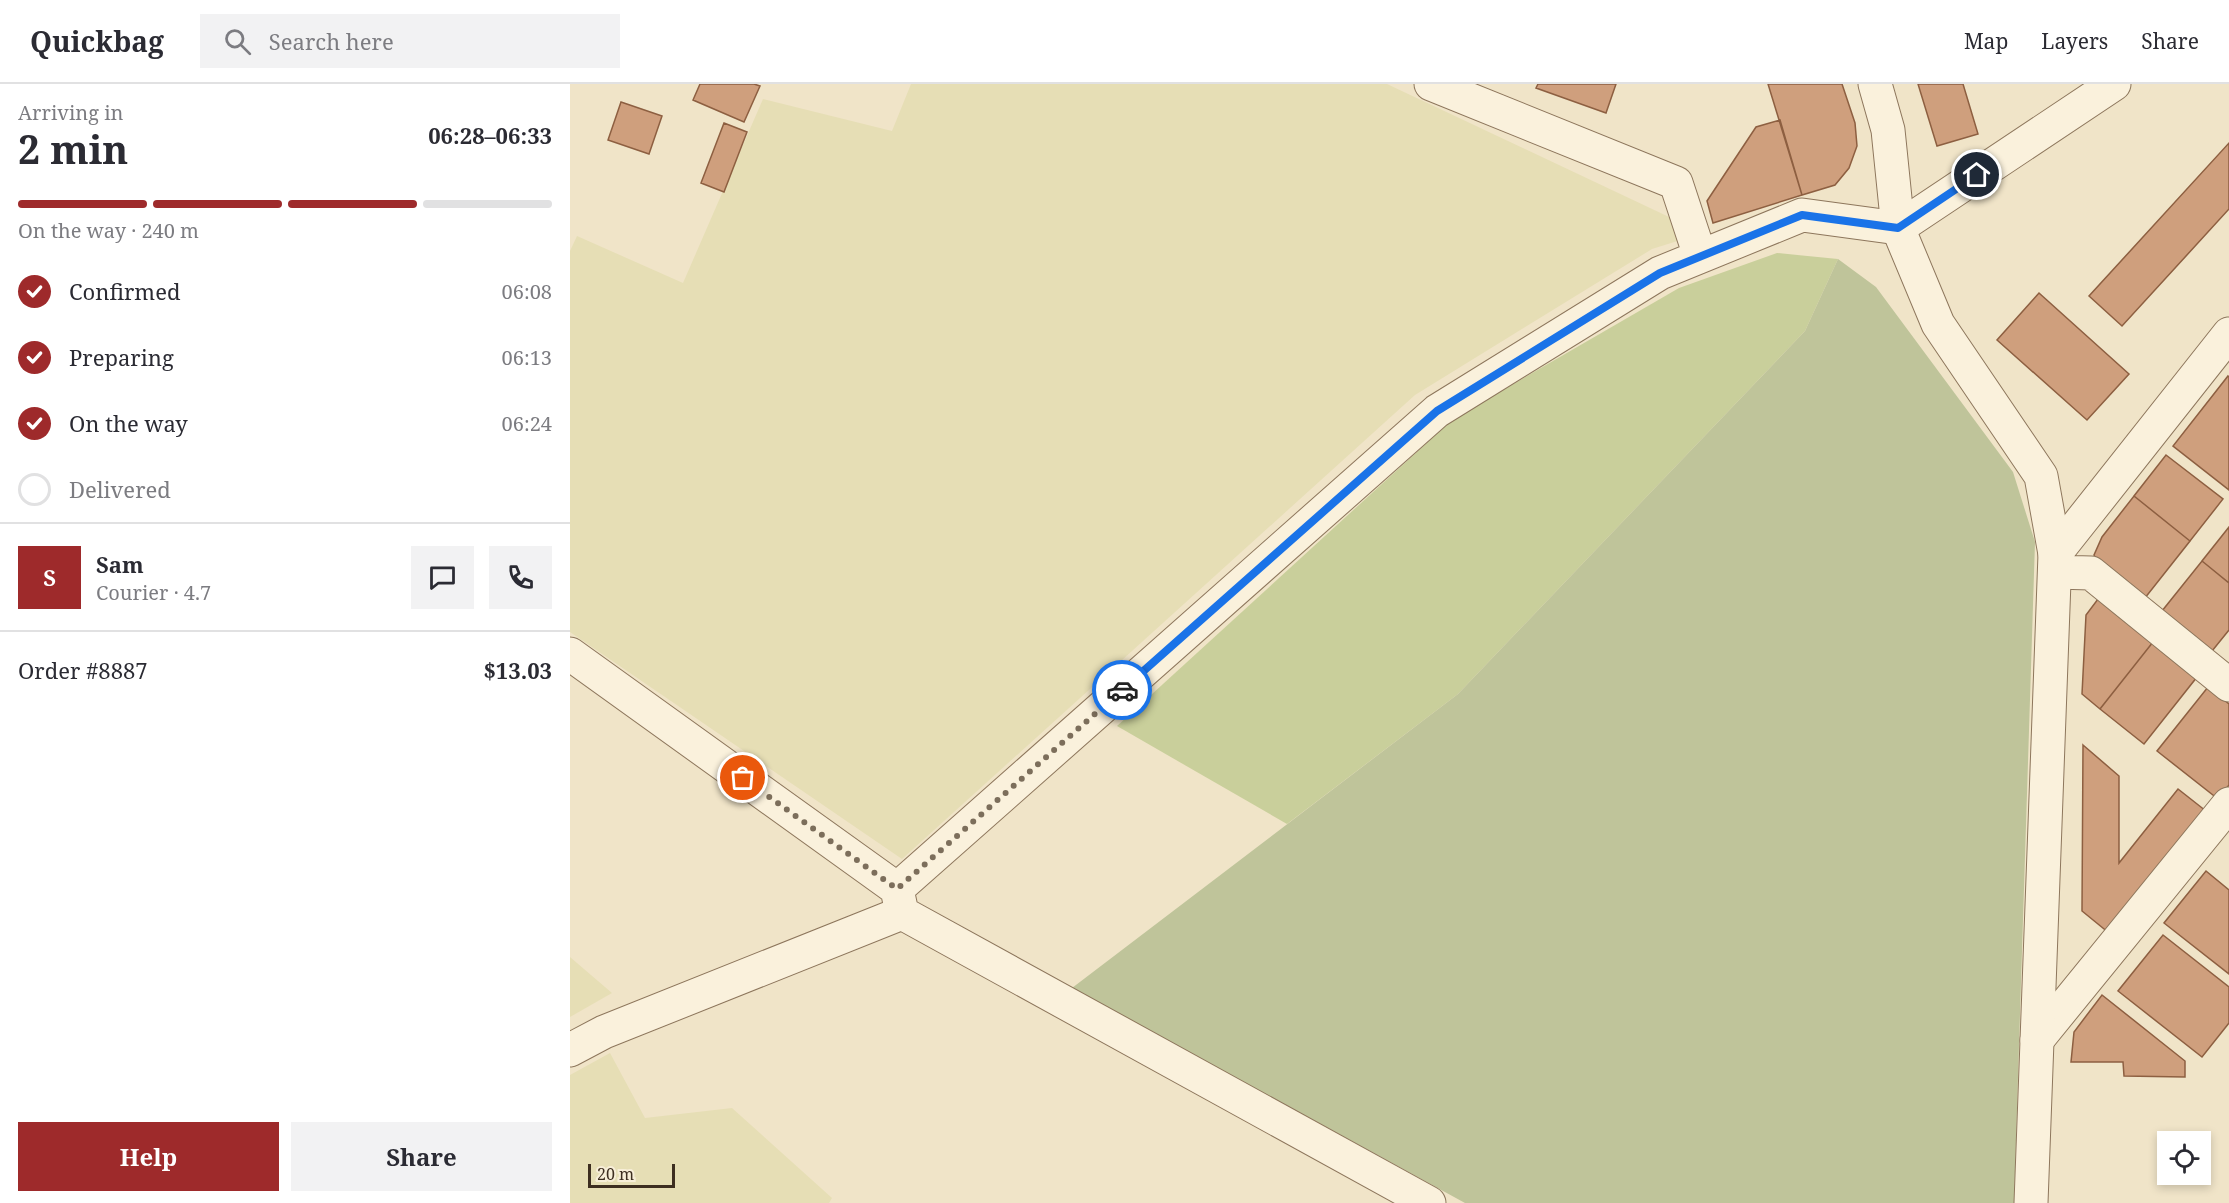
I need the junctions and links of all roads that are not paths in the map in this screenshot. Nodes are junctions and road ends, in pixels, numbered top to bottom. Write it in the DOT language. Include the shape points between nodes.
graph roads {
  1 [pos="1431,84"];
  2 [pos="1875,84"];
  3 [pos="2114,84"];
  4 [pos="1898,228"];
  5 [pos="1700,256"];
  6 [pos="2229,334"];
  7 [pos="2055,563"];
  8 [pos="570,654"];
  9 [pos="2229,685"];
  10 [pos="2229,804"];
  11 [pos="899,901"];
  12 [pos="2037,1040"];
  13 [pos="570,1050"];
  14 [pos="1429,1203"];
  15 [pos="2031,1203"];
  1 -- 5 [label="street" via="1676,183"];
  2 -- 4 [label="street" via="1888,130"];
  3 -- 4 [label="street"];
  4 -- 5 [label="street" via="1802,215"];
  4 -- 7 [label="street" via="1938,324 2040,476"];
  5 -- 11 [label="street" via="1660,273 1437,411"];
  6 -- 7 [label="street"];
  7 -- 9 [label="street" via="2091,573"];
  7 -- 12 [label="street"];
  8 -- 11 [label="street"];
  10 -- 12 [label="street"];
  11 -- 13 [label="street"];
  11 -- 14 [label="street"];
  12 -- 15 [label="street"];
}
